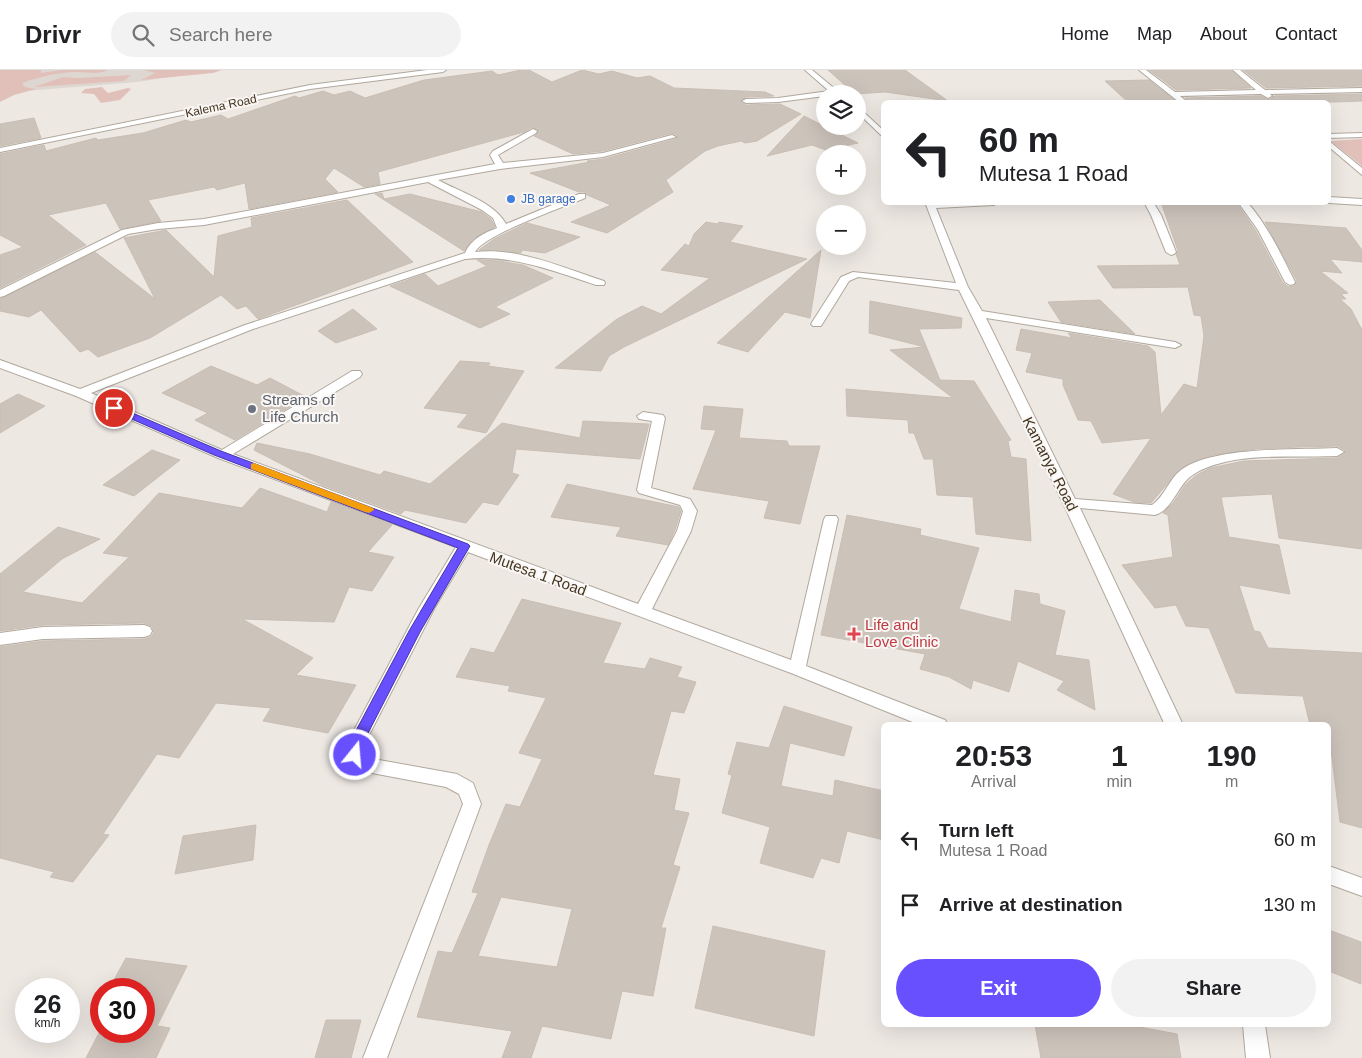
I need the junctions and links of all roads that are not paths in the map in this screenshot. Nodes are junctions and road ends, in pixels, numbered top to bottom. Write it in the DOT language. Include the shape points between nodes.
graph roads {
  1 [pos="443,70"];
  2 [pos="808,70"];
  3 [pos="1142,70"];
  4 [pos="1236,70"];
  5 [pos="827,85"];
  6 [pos="1362,90"];
  7 [pos="1264,93"];
  8 [pos="1174,94"];
  9 [pos="816,95"];
  10 [pos="1182,100"];
  11 [pos="1276,100"];
  12 [pos="746,101"];
  13 [pos="866,117"];
  14 [pos="533,131"];
  15 [pos="881,133"];
  16 [pos="1362,135"];
  17 [pos="1331,136"];
  18 [pos="672,137"];
  19 [pos="1331,145"];
  20 [pos="0,150"];
  21 [pos="500,166"];
  22 [pos="1362,172"];
  23 [pos="432,180"];
  24 [pos="582,196"];
  25 [pos="1331,200"];
  26 [pos="1362,202"];
  27 [pos="930,205"];
  28 [pos="1150,205"];
  29 [pos="1245,205"];
  30 [pos="503,230"];
  31 [pos="1171,252"];
  32 [pos="468,255"];
  33 [pos="1290,282"];
  34 [pos="600,283"];
  35 [pos="963,287"];
  36 [pos="0,294"];
  37 [pos="978,314"];
  38 [pos="817,324"];
  39 [pos="1175,345"];
  40 [pos="0,364"];
  41 [pos="356,374"];
  42 [pos="80,393"];
  43 [pos="643,416"];
  44 [pos="1337,452"];
  45 [pos="223,455"];
  46 [pos="1070,503"];
  47 [pos="831,519"];
  48 [pos="464,546"];
  49 [pos="642,612"];
  50 [pos="144,631"];
  51 [pos="0,638"];
  52 [pos="797,670"];
  53 [pos="931,722"];
  54 [pos="1173,722"];
  55 [pos="1331,876"];
  56 [pos="1362,887"];
  57 [pos="1254,1027"];
  58 [pos="375,1058"];
  59 [pos="1258,1058"];
  1 -- 20 [label="street, Kalema Road" via="310,87"];
  2 -- 5 [label="street"];
  3 -- 8 [label="street"];
  4 -- 7 [label="street"];
  6 -- 7 [label="street"];
  7 -- 8 [label="street"];
  7 -- 11 [label="street"];
  8 -- 10 [label="street"];
  9 -- 12 [label="street"];
  13 -- 15 [label="street"];
  14 -- 21 [label="street" via="496,152 494,155"];
  16 -- 17 [label="street"];
  18 -- 21 [label="street" via="582,158"];
  19 -- 22 [label="street"];
  21 -- 23 [label="street"];
  23 -- 30 [label="street" via="486,207 502,222"];
  23 -- 36 [label="street" via="204,222 125,232"];
  24 -- 30 [label="street"];
  25 -- 26 [label="street"];
  27 -- 35 [label="street, Kamanya Road"];
  28 -- 31 [label="street"];
  29 -- 33 [label="street" via="1269,239"];
  30 -- 32 [label="street" via="481,239"];
  32 -- 34 [label="street" via="515,256"];
  32 -- 42 [label="street" via="249,327"];
  35 -- 37 [label="street, Kamanya Road"];
  35 -- 38 [label="street" via="857,274 845,279"];
  37 -- 39 [label="street"];
  37 -- 46 [label="street, Kamanya Road"];
  40 -- 42 [label="street, Mutesa 1 Road"];
  41 -- 45 [label="street"];
  42 -- 45 [label="street, Mutesa 1 Road"];
  43 -- 49 [label="street" via="659,418 644,490 686,502 690,511 684,531"];
  44 -- 46 [label="street" via="1221,460 1180,476 1155,510"];
  45 -- 48 [label="street, Mutesa 1 Road"];
  46 -- 54 [label="street, Kamanya Road"];
  47 -- 52 [label="street"];
  48 -- 49 [label="street, Mutesa 1 Road"];
  48 -- 58 [label="street" via="358,738 355,755 362,765 450,780 466,789 472,804"];
  49 -- 52 [label="street, Mutesa 1 Road"];
  50 -- 51 [label="street" via="43,633"];
  52 -- 53 [label="street, Mutesa 1 Road"];
  55 -- 56 [label="street"];
  57 -- 59 [label="street"];
}
